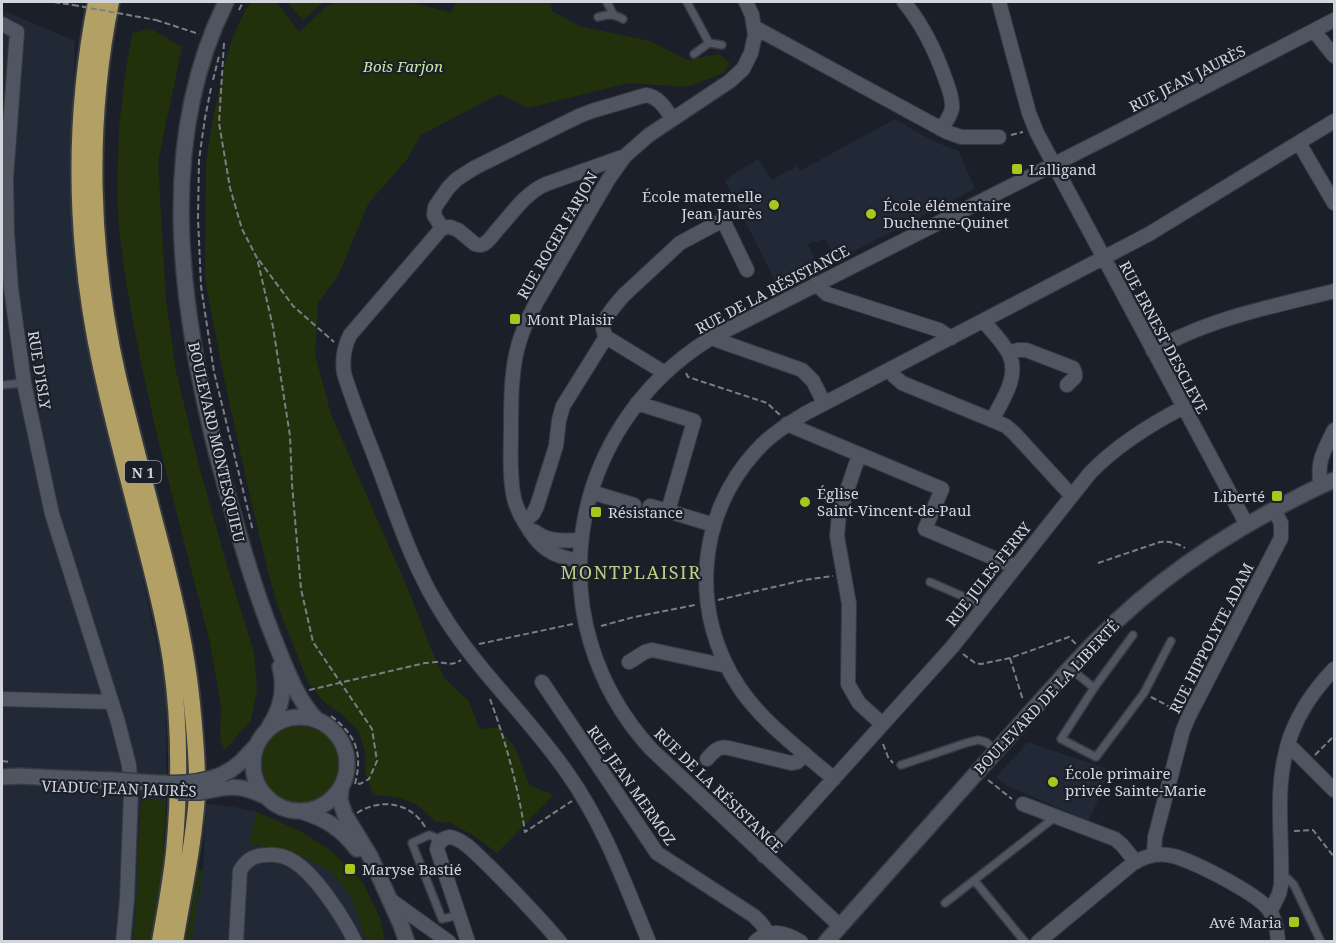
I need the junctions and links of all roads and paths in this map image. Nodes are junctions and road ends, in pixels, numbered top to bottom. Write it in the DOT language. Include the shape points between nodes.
graph roads {
  1 [pos="54,2"];
  2 [pos="96,2"];
  3 [pos="111,2"];
  4 [pos="243,2"];
  5 [pos="607,2"];
  6 [pos="687,2"];
  7 [pos="746,2"];
  8 [pos="904,2"];
  9 [pos="999,2"];
  10 [pos="232,6"];
  11 [pos="613,14"];
  12 [pos="598,17"];
  13 [pos="623,19"];
  14 [pos="1335,20"];
  15 [pos="2,24"];
  16 [pos="754,27"];
  17 [pos="1314,31"];
  18 [pos="227,35"];
  19 [pos="217,40"];
  20 [pos="709,43"];
  21 [pos="722,45"];
  22 [pos="694,54"];
  23 [pos="1335,56"];
  24 [pos="672,118"];
  25 [pos="1335,121"];
  26 [pos="941,129"];
  27 [pos="999,137"];
  28 [pos="1299,143"];
  29 [pos="625,156"];
  30 [pos="1053,165"];
  31 [pos="1335,204"];
  32 [pos="442,228"];
  33 [pos="257,258"];
  34 [pos="1103,258"];
  35 [pos="747,270"];
  36 [pos="816,284"];
  37 [pos="1335,291"];
  38 [pos="983,321"];
  39 [pos="606,337"];
  40 [pos="711,338"];
  41 [pos="951,338"];
  42 [pos="344,351"];
  43 [pos="1153,351"];
  44 [pos="1009,353"];
  45 [pos="676,362"];
  46 [pos="890,369"];
  47 [pos="665,373"];
  48 [pos="24,383"];
  49 [pos="2,385"];
  50 [pos="1067,385"];
  51 [pos="637,403"];
  52 [pos="824,403"];
  53 [pos="1184,407"];
  54 [pos="992,420"];
  55 [pos="787,424"];
  56 [pos="1335,430"];
  57 [pos="859,455"];
  58 [pos="1328,483"];
  59 [pos="591,492"];
  60 [pos="1071,495"];
  61 [pos="634,505"];
  62 [pos="650,506"];
  63 [pos="1274,510"];
  64 [pos="668,511"];
  65 [pos="524,521"];
  66 [pos="714,525"];
  67 [pos="1247,525"];
  68 [pos="255,538"];
  69 [pos="580,540"];
  70 [pos="1198,555"];
  71 [pos="579,560"];
  72 [pos="1098,563"];
  73 [pos="1015,567"];
  74 [pos="845,574"];
  75 [pos="930,582"];
  76 [pos="707,603"];
  77 [pos="985,606"];
  78 [pos="586,626"];
  79 [pos="271,633"];
  80 [pos="1133,635"];
  81 [pos="1171,641"];
  82 [pos="953,646"];
  83 [pos="1084,652"];
  84 [pos="463,655"];
  85 [pos="1010,658"];
  86 [pos="630,662"];
  87 [pos="727,666"];
  88 [pos="1070,668"];
  89 [pos="1333,674"];
  90 [pos="488,677"];
  91 [pos="542,682"];
  92 [pos="341,683"];
  93 [pos="1094,688"];
  94 [pos="307,691"];
  95 [pos="1144,693"];
  96 [pos="2,699"];
  97 [pos="111,702"];
  98 [pos="1034,708"];
  99 [pos="322,716"];
  100 [pos="1189,716"];
  101 [pos="879,728"];
  102 [pos="1335,736"];
  103 [pos="261,739"];
  104 [pos="1288,744"];
  105 [pos="996,751"];
  106 [pos="805,754"];
  107 [pos="707,759"];
  108 [pos="1307,763"];
  109 [pos="901,765"];
  110 [pos="978,771"];
  111 [pos="2,777"];
  112 [pos="834,779"];
  113 [pos="2,784"];
  114 [pos="349,787"];
  115 [pos="1335,790"];
  116 [pos="582,794"];
  117 [pos="267,797"];
  118 [pos="1023,804"];
  119 [pos="301,811"];
  120 [pos="353,816"];
  121 [pos="1055,816"];
  122 [pos="1281,832"];
  123 [pos="435,837"];
  124 [pos="1154,854"];
  125 [pos="764,856"];
  126 [pos="1335,857"];
  127 [pos="1136,862"];
  128 [pos="1281,873"];
  129 [pos="974,880"];
  130 [pos="389,899"];
  131 [pos="945,903"];
  132 [pos="1270,912"];
  133 [pos="459,915"];
  134 [pos="840,926"];
  135 [pos="768,933"];
  136 [pos="444,940"];
  137 [pos="123,942"];
  138 [pos="160,942"];
  139 [pos="175,942"];
  140 [pos="236,942"];
  141 [pos="355,942"];
  142 [pos="407,942"];
  143 [pos="468,942"];
  144 [pos="560,942"];
  145 [pos="649,942"];
  146 [pos="755,942"];
  147 [pos="801,942"];
  148 [pos="826,942"];
  149 [pos="1025,942"];
  150 [pos="1038,942"];
  151 [pos="1278,942"];
  152 [pos="1321,942"];
  1 -- 19 [label="path, bridge" via="167,22"];
  2 -- 138 [label="highway, N 1" via="80,129 84,266 101,368 162,614 176,701 177,816"];
  3 -- 139 [label="highway, N 1" via="103,45 94,150 101,282 118,376 180,622 195,737 195,819"];
  4 -- 10 [label="path"];
  5 -- 11 [label="lane"];
  6 -- 20 [label="lane"];
  7 -- 16 [label="street"];
  8 -- 26 [label="street" via="929,40 950,93 952,109"];
  9 -- 30 [label="street, RUE ERNEST DESCLEVE" via="1031,120"];
  10 -- 19 [label="main road, BOULEVARD MONTESQUIEU"];
  11 -- 12 [label="lane"];
  11 -- 13 [label="lane"];
  14 -- 17 [label="street, RUE JEAN JAURÈS"];
  15 -- 48 [label="street, RUE D'ISLY" via="17,32 6,200 11,288"];
  16 -- 24 [label="street, RUE ROGER FARJON" via="751,53 739,73"];
  16 -- 26 [label="street"];
  17 -- 23 [label="street"];
  17 -- 30 [label="street, RUE JEAN JAURÈS"];
  18 -- 19 [label="path"];
  19 -- 33 [label="path" via="219,123 230,188 242,229"];
  19 -- 68 [label="path" via="199,160 202,298 214,372"];
  19 -- 79 [label="main road, BOULEVARD MONTESQUIEU" via="196,81 184,152 186,294 198,375 224,483"];
  20 -- 21 [label="lane"];
  20 -- 22 [label="lane"];
  24 -- 29 [label="street, RUE ROGER FARJON"];
  24 -- 32 [label="street" via="658,99 646,95 579,116 474,168 452,183 434,211"];
  25 -- 28 [label="street"];
  26 -- 27 [label="street" via="961,137"];
  28 -- 31 [label="street"];
  28 -- 34 [label="street"];
  29 -- 32 [label="street" via="535,190 483,244 478,245 454,228"];
  29 -- 65 [label="street, RUE ROGER FARJON" via="536,303 519,341 513,374 512,477"];
  30 -- 34 [label="street, RUE ERNEST DESCLEVE"];
  30 -- 36 [label="street, RUE DE LA RÉSISTANCE"];
  32 -- 42 [label="street" via="354,330"];
  33 -- 42 [label="path" via="293,306"];
  33 -- 92 [label="path" via="273,327 290,436 301,589 313,642"];
  34 -- 38 [label="street"];
  34 -- 43 [label="street, RUE ERNEST DESCLEVE"];
  35 -- 39 [label="street" via="723,220 680,243 624,295 605,320"];
  36 -- 40 [label="street, RUE DE LA RÉSISTANCE"];
  36 -- 41 [label="street" via="827,294 939,330"];
  37 -- 43 [label="street" via="1214,323"];
  38 -- 41 [label="street"];
  38 -- 44 [label="street"];
  39 -- 47 [label="street"];
  39 -- 65 [label="street" via="563,406 556,446 537,506"];
  40 -- 45 [label="street, RUE DE LA RÉSISTANCE"];
  40 -- 52 [label="street" via="802,370 813,381"];
  41 -- 46 [label="street"];
  42 -- 84 [label="street" via="346,378 413,557"];
  43 -- 53 [label="street, RUE ERNEST DESCLEVE"];
  44 -- 50 [label="street" via="1026,350 1072,368 1075,377"];
  44 -- 54 [label="street" via="1011,380"];
  45 -- 47 [label="street, RUE DE LA RÉSISTANCE"];
  45 -- 55 [label="path" via="688,377 770,404"];
  46 -- 52 [label="street"];
  46 -- 54 [label="street" via="902,383"];
  47 -- 51 [label="street, RUE DE LA RÉSISTANCE"];
  48 -- 49 [label="lane"];
  48 -- 97 [label="street, RUE D'ISLY" via="56,528"];
  51 -- 59 [label="street, RUE DE LA RÉSISTANCE" via="608,450"];
  51 -- 64 [label="street" via="694,421"];
  52 -- 55 [label="street"];
  53 -- 60 [label="street, RUE JULES FERRY" via="1117,448"];
  53 -- 67 [label="street, RUE ERNEST DESCLEVE"];
  54 -- 60 [label="street" via="1010,430"];
  55 -- 57 [label="street"];
  55 -- 66 [label="street" via="757,449 740,471"];
  56 -- 58 [label="street" via="1320,462 1319,474"];
  57 -- 73 [label="street" via="942,489 925,529"];
  57 -- 74 [label="street" via="838,522"];
  58 -- 63 [label="main road, BOULEVARD DE LA LIBERTÉ"];
  59 -- 61 [label="street"];
  59 -- 69 [label="street, RUE DE LA RÉSISTANCE"];
  60 -- 73 [label="street, RUE JULES FERRY"];
  62 -- 64 [label="street"];
  63 -- 67 [label="main road, BOULEVARD DE LA LIBERTÉ"];
  63 -- 100 [label="street, RUE HIPPOLYTE ADAM" via="1281,523 1279,543"];
  64 -- 66 [label="street"];
  65 -- 69 [label="street" via="549,540"];
  65 -- 71 [label="street, RUE ROGER FARJON" via="532,536 547,549 563,558"];
  66 -- 76 [label="street" via="705,572"];
  67 -- 70 [label="main road, BOULEVARD DE LA LIBERTÉ"];
  69 -- 71 [label="street, RUE DE LA RÉSISTANCE"];
  70 -- 72 [label="path" via="1167,541"];
  70 -- 83 [label="main road, BOULEVARD DE LA LIBERTÉ" via="1146,594"];
  71 -- 78 [label="street, RUE DE LA RÉSISTANCE"];
  73 -- 77 [label="street, RUE JULES FERRY"];
  74 -- 76 [label="path"];
  74 -- 101 [label="street" via="849,604 848,684"];
  75 -- 77 [label="lane"];
  76 -- 78 [label="path"];
  76 -- 87 [label="street"];
  77 -- 82 [label="street, RUE JULES FERRY"];
  78 -- 84 [label="path" via="472,646"];
  78 -- 125 [label="street, RUE DE LA RÉSISTANCE" via="606,682 635,731"];
  79 -- 99 [label="main road, BOULEVARD MONTESQUIEU" via="292,683 309,711"];
  79 -- 103 [label="main road, BOULEVARD MONTESQUIEU" via="283,689 278,712"];
  80 -- 93 [label="lane"];
  81 -- 95 [label="lane"];
  82 -- 85 [label="path" via="978,664"];
  82 -- 101 [label="street, RUE JULES FERRY"];
  83 -- 85 [label="path" via="1069,637"];
  83 -- 88 [label="main road, BOULEVARD DE LA LIBERTÉ"];
  84 -- 90 [label="street"];
  84 -- 92 [label="path" via="450,665 425,663"];
  85 -- 98 [label="path" via="1022,697"];
  86 -- 87 [label="street" via="652,650"];
  87 -- 106 [label="street" via="759,712"];
  88 -- 93 [label="lane"];
  88 -- 98 [label="main road, BOULEVARD DE LA LIBERTÉ"];
  89 -- 104 [label="street" via="1315,690"];
  90 -- 116 [label="street" via="535,729"];
  90 -- 116 [label="path" via="489,697 512,768 525,832"];
  91 -- 135 [label="street, RUE JEAN MERMOZ" via="657,853 754,916"];
  92 -- 94 [label="path"];
  92 -- 114 [label="path" via="372,729 377,760 369,779"];
  93 -- 95 [label="lane" via="1061,739 1096,757"];
  95 -- 100 [label="path"];
  96 -- 97 [label="street"];
  97 -- 137 [label="street, RUE D'ISLY" via="127,755 130,784"];
  98 -- 105 [label="main road, BOULEVARD DE LA LIBERTÉ"];
  99 -- 103 [label="main road" via="289,718"];
  99 -- 114 [label="main road" via="345,749"];
  99 -- 114 [label="path" via="343,726 355,742 357,774"];
  100 -- 124 [label="street, RUE HIPPOLYTE ADAM"];
  101 -- 109 [label="path" via="888,757 895,765"];
  101 -- 112 [label="street, RUE JULES FERRY"];
  102 -- 108 [label="path"];
  103 -- 111 [label="main road, VIADUC JEAN JAURÈS, bridge" via="225,774 181,783"];
  103 -- 117 [label="main road" via="254,757 254,773"];
  104 -- 108 [label="street"];
  104 -- 122 [label="street" via="1280,786"];
  105 -- 109 [label="lane" via="978,740"];
  105 -- 110 [label="main road, BOULEVARD DE LA LIBERTÉ"];
  106 -- 107 [label="street" via="791,763 721,747"];
  106 -- 112 [label="street"];
  108 -- 115 [label="street"];
  110 -- 118 [label="path"];
  110 -- 134 [label="main road, BOULEVARD DE LA LIBERTÉ"];
  112 -- 125 [label="street, RUE JULES FERRY"];
  113 -- 117 [label="main road, VIADUC JEAN JAURÈS, bridge" via="184,792 235,787"];
  114 -- 119 [label="main road" via="324,805"];
  114 -- 130 [label="main road" via="340,800 345,815 367,850"];
  116 -- 145 [label="street" via="609,845"];
  117 -- 119 [label="main road" via="283,808"];
  118 -- 121 [label="street"];
  119 -- 130 [label="main road" via="343,833"];
  120 -- 123 [label="path" via="382,804 397,805 414,813"];
  121 -- 127 [label="street" via="1115,839"];
  121 -- 129 [label="lane"];
  122 -- 126 [label="path" via="1313,830"];
  122 -- 128 [label="street"];
  123 -- 133 [label="street"];
  123 -- 133 [label="lane" via="412,843 442,919"];
  123 -- 144 [label="street" via="455,837 467,846 514,890"];
  124 -- 127 [label="street"];
  124 -- 132 [label="street" via="1175,856 1195,864 1253,896"];
  125 -- 134 [label="street, RUE DE LA RÉSISTANCE"];
  127 -- 150 [label="street"];
  128 -- 132 [label="street" via="1280,890"];
  128 -- 152 [label="lane" via="1294,885"];
  129 -- 131 [label="lane"];
  129 -- 149 [label="lane"];
  130 -- 136 [label="street"];
  130 -- 142 [label="main road"];
  132 -- 151 [label="street"];
  133 -- 143 [label="street"];
  134 -- 148 [label="main road, BOULEVARD DE LA LIBERTÉ"];
  135 -- 146 [label="street"];
  135 -- 147 [label="street" via="783,933"];
  140 -- 141 [label="street" via="240,871 249,859 267,854 292,860 311,876 345,921"];
}
